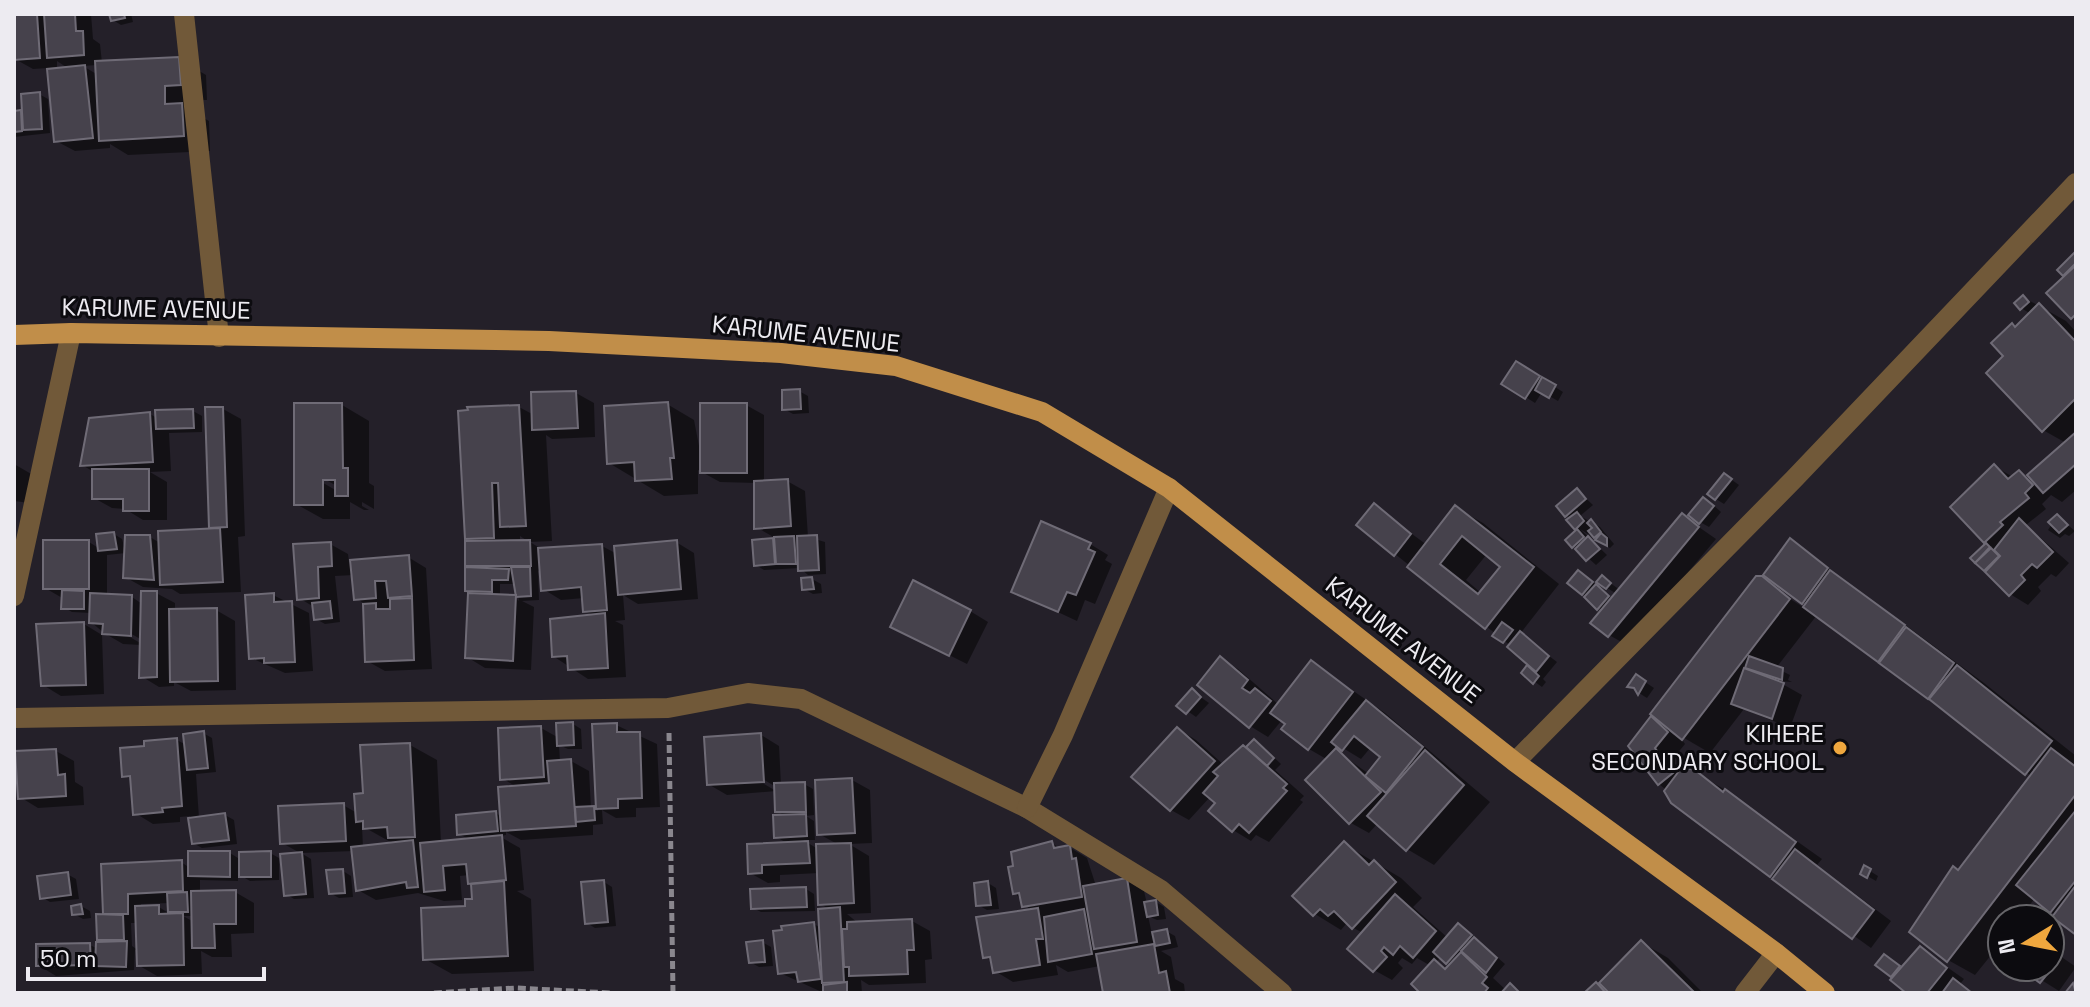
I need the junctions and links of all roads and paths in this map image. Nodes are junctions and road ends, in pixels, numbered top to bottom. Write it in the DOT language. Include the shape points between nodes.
graph roads {
  1 [pos="184,14"];
  2 [pos="2076,183"];
  3 [pos="71,333"];
  4 [pos="14,335"];
  5 [pos="219,337"];
  6 [pos="1169,488"];
  7 [pos="14,596"];
  8 [pos="668,708"];
  9 [pos="14,718"];
  10 [pos="1515,762"];
  11 [pos="1027,808"];
  12 [pos="1776,953"];
  13 [pos="434,993"];
  14 [pos="610,993"];
  15 [pos="673,993"];
  16 [pos="1282,993"];
  17 [pos="1745,993"];
  18 [pos="1825,993"];
  1 -- 5 [label="street"];
  2 -- 10 [label="street"];
  3 -- 4 [label="main road, KARUME AVENUE"];
  3 -- 5 [label="main road, KARUME AVENUE"];
  3 -- 7 [label="street"];
  5 -- 6 [label="main road, KARUME AVENUE" via="549,341 781,353 896,366 1042,412"];
  6 -- 10 [label="main road, KARUME AVENUE"];
  6 -- 11 [label="street"];
  8 -- 9 [label="street"];
  8 -- 11 [label="street" via="748,693 801,699"];
  8 -- 15 [label="path"];
  10 -- 12 [label="main road, KARUME AVENUE"];
  11 -- 16 [label="street" via="1161,890"];
  12 -- 17 [label="street"];
  12 -- 18 [label="main road, KARUME AVENUE"];
  13 -- 14 [label="path" via="516,988"];
}
